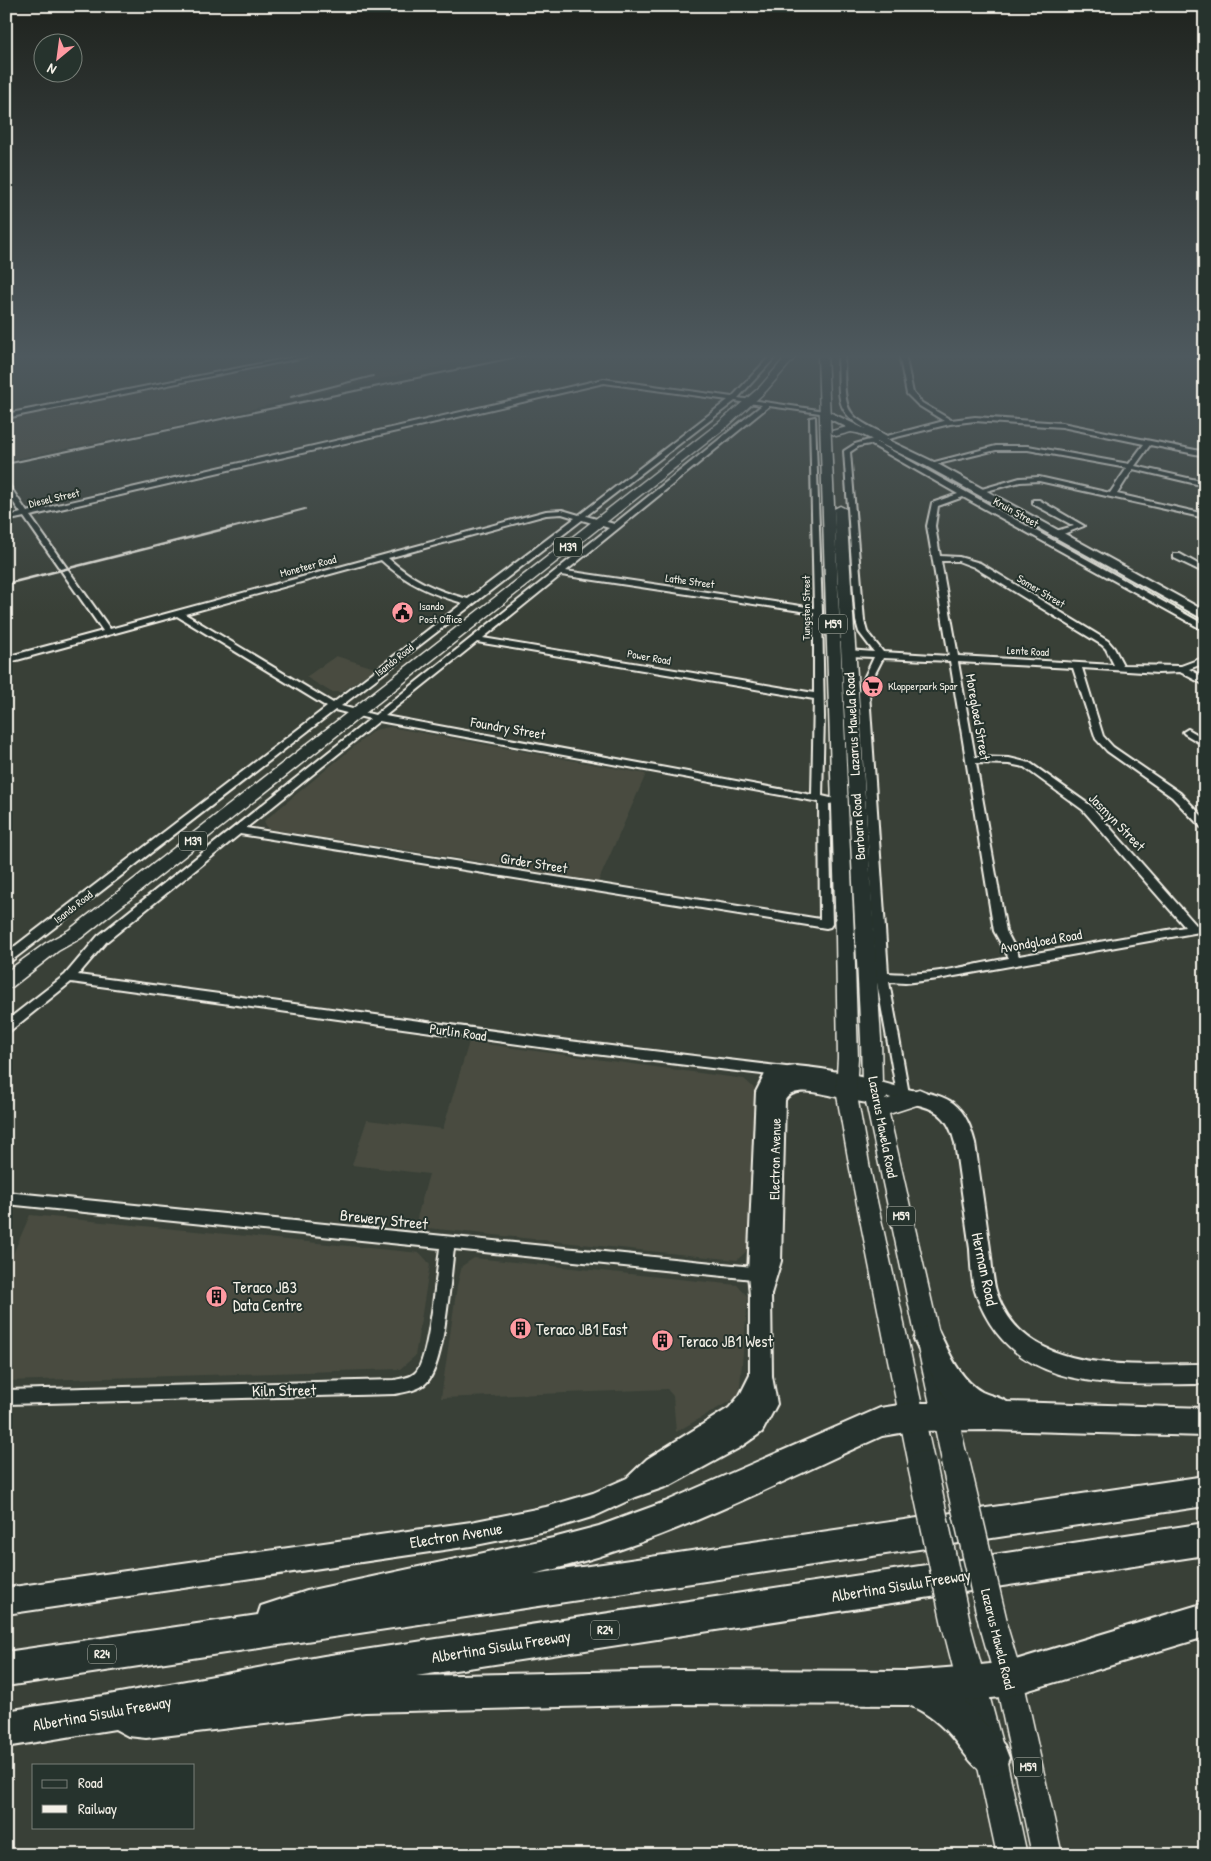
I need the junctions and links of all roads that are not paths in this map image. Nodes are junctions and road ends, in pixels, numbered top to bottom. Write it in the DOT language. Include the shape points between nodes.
graph roads {
  1 [pos="346,441"];
  2 [pos="679,441"];
  3 [pos="701,441"];
  4 [pos="722,441"];
  5 [pos="814,441"];
  6 [pos="831,441"];
  7 [pos="836,441"];
  8 [pos="869,441"];
  9 [pos="881,441"];
  10 [pos="883,441"];
  11 [pos="1142,441"];
  12 [pos="1148,442"];
  13 [pos="1205,454"];
  14 [pos="930,464"];
  15 [pos="1132,467"];
  16 [pos="1205,484"];
  17 [pos="6,487"];
  18 [pos="979,491"];
  19 [pos="964,494"];
  20 [pos="1113,494"];
  21 [pos="1036,502"];
  22 [pos="26,515"];
  23 [pos="1205,516"];
  24 [pos="578,517"];
  25 [pos="6,519"];
  26 [pos="599,523"];
  27 [pos="615,527"];
  28 [pos="1056,534"];
  29 [pos="1177,556"];
  30 [pos="383,558"];
  31 [pos="936,558"];
  32 [pos="1205,571"];
  33 [pos="559,572"];
  34 [pos="469,602"];
  35 [pos="818,611"];
  36 [pos="178,613"];
  37 [pos="1205,616"];
  38 [pos="1205,629"];
  39 [pos="108,632"];
  40 [pos="476,639"];
  41 [pos="848,653"];
  42 [pos="880,654"];
  43 [pos="953,658"];
  44 [pos="6,660"];
  45 [pos="1205,660"];
  46 [pos="1076,665"];
  47 [pos="1120,668"];
  48 [pos="1182,669"];
  49 [pos="835,676"];
  50 [pos="1205,682"];
  51 [pos="818,697"];
  52 [pos="332,707"];
  53 [pos="356,713"];
  54 [pos="378,718"];
  55 [pos="1188,732"];
  56 [pos="1205,743"];
  57 [pos="971,760"];
  58 [pos="820,799"];
  59 [pos="848,803"];
  60 [pos="1205,825"];
  61 [pos="237,830"];
  62 [pos="826,924"];
  63 [pos="1199,928"];
  64 [pos="75,934"];
  65 [pos="6,959"];
  66 [pos="1016,961"];
  67 [pos="882,977"];
  68 [pos="70,978"];
  69 [pos="6,982"];
  70 [pos="6,996"];
  71 [pos="6,1028"];
  72 [pos="786,1072"];
  73 [pos="847,1086"];
  74 [pos="907,1095"];
  75 [pos="874,1096"];
  76 [pos="6,1198"];
  77 [pos="448,1243"];
  78 [pos="762,1281"];
  79 [pos="928,1339"];
  80 [pos="1205,1374"];
  81 [pos="6,1397"];
  82 [pos="912,1417"];
  83 [pos="946,1418"];
  84 [pos="1038,1419"];
  85 [pos="1205,1422"];
  86 [pos="1205,1491"];
  87 [pos="1205,1539"];
  88 [pos="6,1601"];
  89 [pos="1205,1620"];
  90 [pos="198,1639"];
  91 [pos="6,1669"];
  92 [pos="1009,1679"];
  93 [pos="971,1683"];
  94 [pos="909,1688"];
  95 [pos="103,1714"];
  96 [pos="6,1729"];
  97 [pos="991,1758"];
  98 [pos="1012,1855"];
  99 [pos="1047,1855"];
  1 -- 22 [label="street, Diesel Street"];
  2 -- 24 [label="street, Isando Road"];
  3 -- 26 [label="main road, Isando Road / M39"];
  4 -- 27 [label="street"];
  5 -- 35 [label="street, Tungsten Street"];
  6 -- 49 [label="main road, Lazarus Mawela Road / M59"];
  7 -- 41 [label="main road, Lazarus Mawela Road / M59"];
  8 -- 42 [label="street" via="847,451 860,620 863,632"];
  9 -- 19 [label="street, Kruin Street"];
  10 -- 14 [label="main road, Kruin Street"];
  11 -- 12 [label="street"];
  12 -- 13 [label="street"];
  12 -- 15 [label="street"];
  14 -- 15 [label="street" via="988,450 1017,447"];
  14 -- 18 [label="main road, Kruin Street"];
  15 -- 16 [label="street"];
  15 -- 20 [label="street"];
  17 -- 22 [label="street"];
  18 -- 20 [label="street" via="1032,478"];
  18 -- 28 [label="main road, Kruin Street"];
  19 -- 31 [label="street, Moregloed Street" via="940,502 933,509 931,526"];
  19 -- 38 [label="street, Kruin Street"];
  20 -- 23 [label="street"];
  21 -- 28 [label="street" via="1080,526"];
  22 -- 25 [label="street, Diesel Street"];
  22 -- 39 [label="street"];
  24 -- 26 [label="street, Moneteer Road"];
  24 -- 30 [label="street, Moneteer Road" via="562,512 546,513"];
  24 -- 34 [label="street, Isando Road"];
  26 -- 27 [label="street, Moneteer Road"];
  26 -- 53 [label="main road, Isando Road / M39"];
  27 -- 33 [label="street"];
  28 -- 37 [label="main road, Kruin Street"];
  29 -- 32 [label="street"];
  30 -- 34 [label="street" via="415,584"];
  30 -- 36 [label="street, Moneteer Road"];
  31 -- 43 [label="street, Moregloed Street"];
  31 -- 47 [label="street, Somer Street" via="959,558 977,565 1105,643"];
  33 -- 35 [label="street, Lathe Street"];
  33 -- 40 [label="street"];
  34 -- 52 [label="street, Isando Road"];
  35 -- 51 [label="street, Tungsten Street"];
  36 -- 39 [label="street, Moneteer Road"];
  36 -- 52 [label="street, Foundry Street"];
  39 -- 44 [label="street, Moneteer Road"];
  40 -- 51 [label="street, Power Road"];
  40 -- 54 [label="street"];
  41 -- 42 [label="street, Lente Road"];
  41 -- 49 [label="main road" via="840,660"];
  41 -- 59 [label="main road, Lazarus Mawela Road / M59"];
  42 -- 43 [label="street, Lente Road"];
  42 -- 67 [label="street, Barbara Road" via="864,693"];
  43 -- 46 [label="street, Lente Road"];
  43 -- 57 [label="street, Moregloed Street"];
  45 -- 48 [label="street, Lente Road"];
  46 -- 47 [label="street, Lente Road"];
  46 -- 60 [label="street" via="1099,737 1110,749 1172,791"];
  47 -- 48 [label="street, Lente Road"];
  48 -- 50 [label="street"];
  49 -- 59 [label="main road, Lazarus Mawela Road / M59"];
  51 -- 58 [label="street, Tungsten Street"];
  52 -- 53 [label="street, Foundry Street"];
  52 -- 65 [label="street, Isando Road"];
  53 -- 54 [label="street, Foundry Street"];
  53 -- 64 [label="main road, Isando Road / M39"];
  54 -- 58 [label="street, Foundry Street"];
  54 -- 61 [label="street"];
  55 -- 56 [label="street"];
  57 -- 63 [label="street, Jasmyn Street" via="1027,765 1087,808"];
  57 -- 66 [label="street, Moregloed Street" via="1000,931"];
  58 -- 59 [label="street, Foundry Street"];
  58 -- 62 [label="street, Tungsten Street"];
  59 -- 73 [label="main road, Lazarus Mawela Road / M59"];
  59 -- 75 [label="main road, Lazarus Mawela Road / M59"];
  61 -- 62 [label="street, Girder Street"];
  61 -- 68 [label="street" via="102,939"];
  63 -- 66 [label="street, Avondgloed Road"];
  64 -- 69 [label="main road, Isando Road / M39"];
  64 -- 70 [label="main road, Isando Road / M39"];
  66 -- 67 [label="street, Avondgloed Road" via="905,979"];
  67 -- 74 [label="street, Barbara Road"];
  68 -- 71 [label="street"];
  68 -- 72 [label="street, Purlin Road"];
  72 -- 73 [label="main road, Purlin Road"];
  72 -- 78 [label="main road, Electron Avenue" via="771,1079 765,1092"];
  73 -- 75 [label="main road"];
  73 -- 78 [label="main road, Electron Avenue" via="790,1086 776,1099 771,1261"];
  73 -- 82 [label="main road, Lazarus Mawela Road / M59" via="860,1169"];
  74 -- 75 [label="main road"];
  74 -- 80 [label="main road, Herman Road" via="942,1104 961,1127 986,1293 1010,1336 1035,1355 1072,1369"];
  75 -- 79 [label="main road, Lazarus Mawela Road / M59"];
  76 -- 77 [label="street, Brewery Street"];
  77 -- 78 [label="street, Brewery Street"];
  77 -- 81 [label="street, Kiln Street" via="431,1358 423,1377 413,1383 394,1387"];
  78 -- 88 [label="main road, Electron Avenue" via="761,1376 737,1416 655,1467 633,1486 580,1509 526,1524 471,1534"];
  79 -- 83 [label="main road, Lazarus Mawela Road / M59"];
  79 -- 84 [label="highway" via="953,1387 963,1397 983,1408"];
  82 -- 83 [label="highway"];
  82 -- 90 [label="highway" via="871,1425 669,1516 599,1542 307,1608"];
  82 -- 93 [label="main road, Lazarus Mawela Road / M59, bridge"];
  83 -- 84 [label="highway"];
  83 -- 92 [label="main road, Lazarus Mawela Road / M59, bridge"];
  84 -- 85 [label="highway"];
  86 -- 90 [label="highway, R24"];
  87 -- 95 [label="highway, Albertina Sisulu Freeway / R24" via="324,1673"];
  89 -- 92 [label="highway"];
  90 -- 91 [label="highway, R24"];
  92 -- 93 [label="highway"];
  92 -- 99 [label="main road, Lazarus Mawela Road / M59"];
  93 -- 94 [label="highway"];
  93 -- 97 [label="main road, Lazarus Mawela Road / M59"];
  94 -- 95 [label="highway" via="678,1687 472,1691 365,1695 146,1720"];
  94 -- 97 [label="highway" via="939,1700"];
  95 -- 96 [label="highway, Albertina Sisulu Freeway / R24"];
  97 -- 98 [label="main road, Lazarus Mawela Road / M59"];
}
